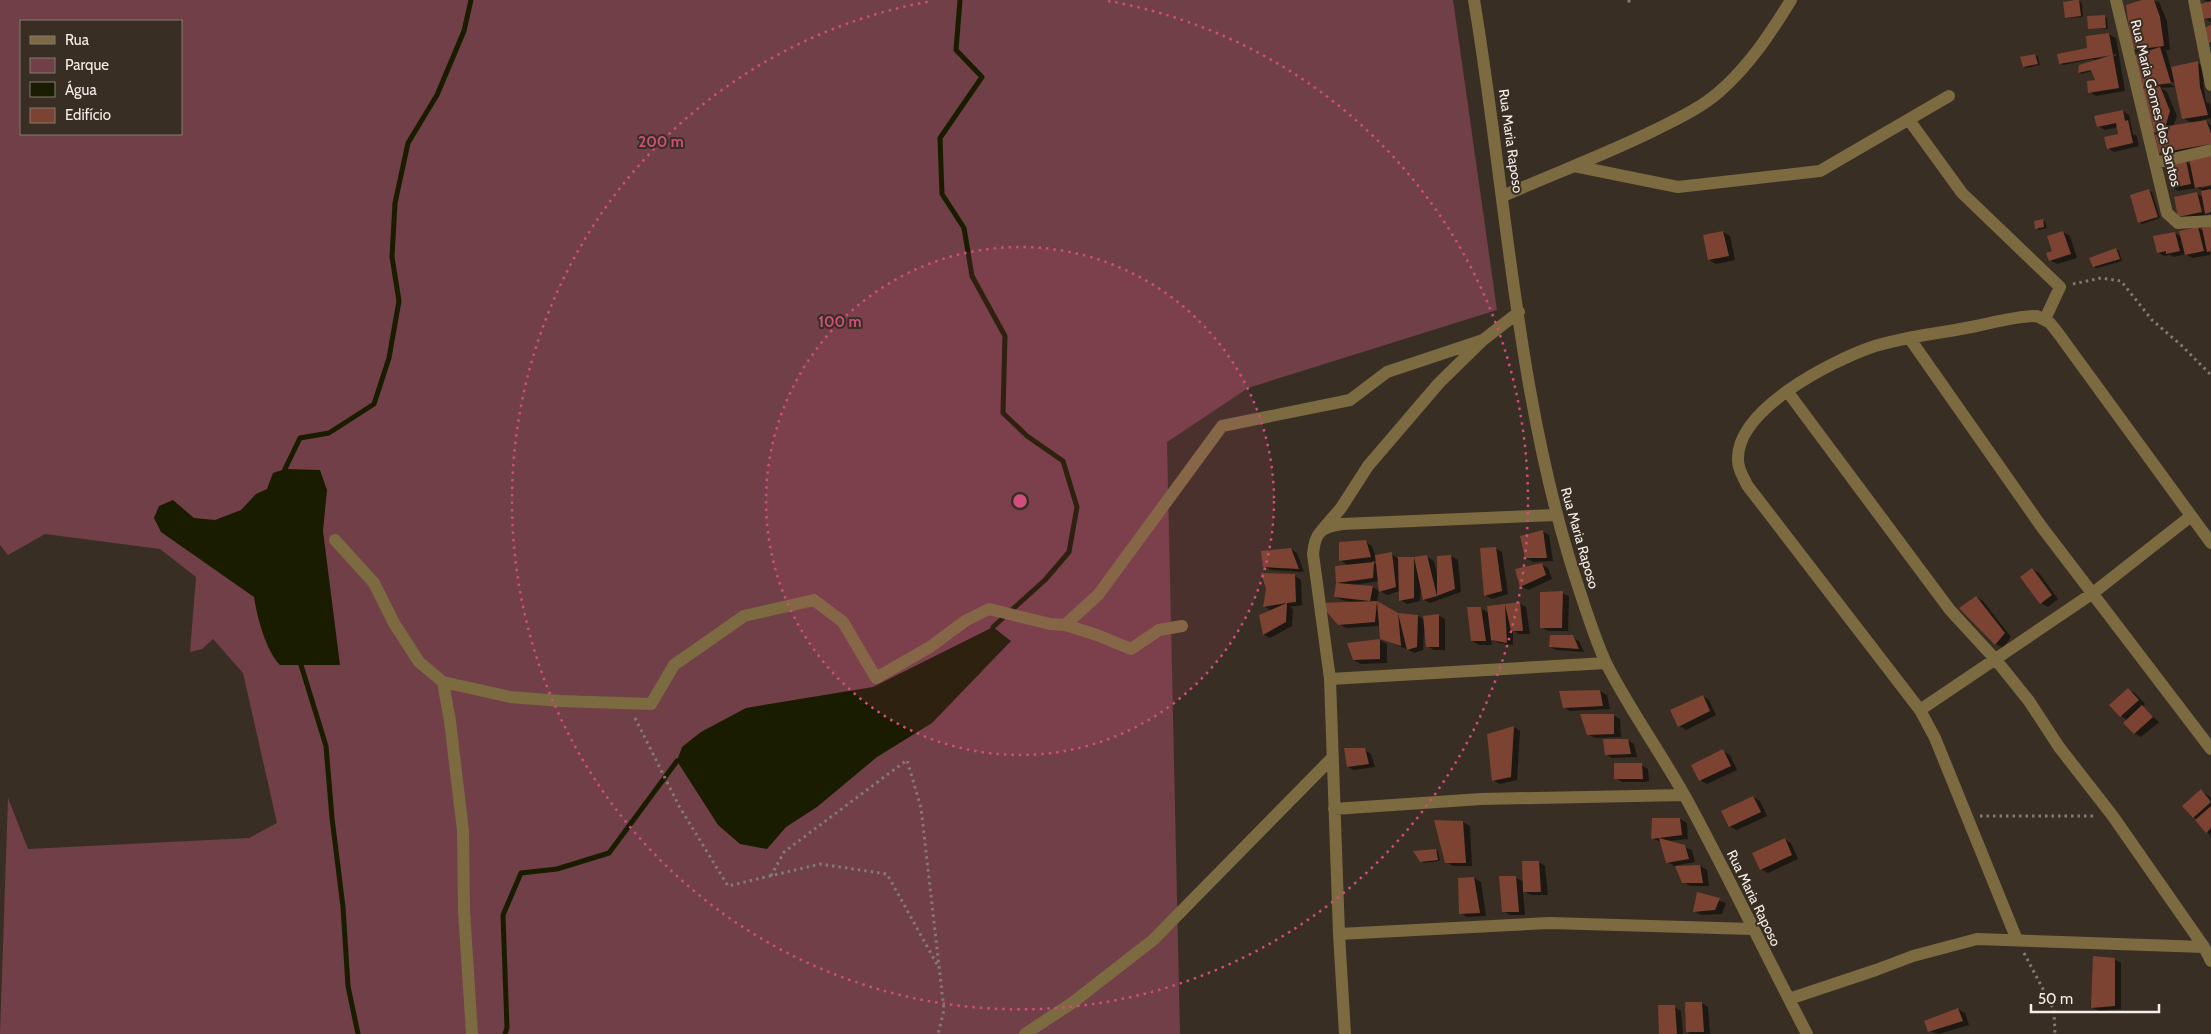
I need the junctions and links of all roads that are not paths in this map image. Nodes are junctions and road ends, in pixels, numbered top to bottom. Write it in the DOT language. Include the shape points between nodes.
graph roads {
  1 [pos="1474,0"];
  2 [pos="1791,0"];
  3 [pos="2116,0"];
  4 [pos="2194,0"];
  5 [pos="2207,46"];
  6 [pos="2211,85"];
  7 [pos="1949,96"];
  8 [pos="1909,120"];
  9 [pos="2211,150"];
  10 [pos="2155,163"];
  11 [pos="1574,166"];
  12 [pos="1503,196"];
  13 [pos="2211,220"];
  14 [pos="1519,312"];
  15 [pos="2045,320"];
  16 [pos="1910,339"];
  17 [pos="1483,340"];
  18 [pos="1787,392"];
  19 [pos="1555,515"];
  20 [pos="2191,516"];
  21 [pos="1319,533"];
  22 [pos="335,540"];
  23 [pos="2211,543"];
  24 [pos="2093,593"];
  25 [pos="1065,625"];
  26 [pos="1182,626"];
  27 [pos="1996,660"];
  28 [pos="1606,663"];
  29 [pos="1330,679"];
  30 [pos="443,682"];
  31 [pos="1920,710"];
  32 [pos="2211,749"];
  33 [pos="1332,758"];
  34 [pos="1684,795"];
  35 [pos="1334,810"];
  36 [pos="1752,929"];
  37 [pos="1339,934"];
  38 [pos="2016,940"];
  39 [pos="2204,947"];
  40 [pos="2211,961"];
  41 [pos="1788,999"];
  42 [pos="472,1034"];
  43 [pos="1025,1034"];
  44 [pos="1345,1034"];
  45 [pos="1807,1034"];
  1 -- 12 [label="street, Rua Maria Raposo"];
  2 -- 11 [label="street" via="1746,66 1717,94 1674,121"];
  3 -- 10 [label="street, Rua Maria Gomes dos Santos"];
  4 -- 5 [label="street"];
  5 -- 6 [label="street"];
  7 -- 8 [label="street"];
  8 -- 11 [label="street" via="1820,171 1678,187"];
  8 -- 15 [label="street" via="1962,193 2060,287"];
  9 -- 10 [label="street"];
  10 -- 13 [label="street, Rua Maria Gomes dos Santos" via="2168,213 2178,223"];
  11 -- 12 [label="street"];
  12 -- 14 [label="street, Rua Maria Raposo"];
  14 -- 17 [label="street"];
  14 -- 19 [label="street, Rua Maria Raposo"];
  15 -- 16 [label="street" via="2030,316"];
  15 -- 20 [label="street" via="2058,333"];
  16 -- 18 [label="street" via="1874,346 1835,362"];
  16 -- 24 [label="street" via="2036,519"];
  17 -- 21 [label="street" via="1439,383 1368,466 1341,508"];
  17 -- 25 [label="street" via="1387,372 1350,400 1222,426 1098,595"];
  18 -- 27 [label="street" via="1950,610"];
  18 -- 31 [label="street" via="1770,403 1750,426 1738,458 1739,470"];
  19 -- 21 [label="street" via="1342,524 1328,526"];
  19 -- 28 [label="street, Rua Maria Raposo"];
  20 -- 23 [label="street"];
  20 -- 24 [label="street"];
  21 -- 29 [label="street" via="1314,541 1313,554"];
  22 -- 30 [label="street" via="374,583 419,662"];
  24 -- 27 [label="street"];
  24 -- 32 [label="street"];
  25 -- 26 [label="street" via="1131,649 1159,630"];
  25 -- 30 [label="street" via="989,609 876,678 843,622 814,600 744,616 674,665 652,704 510,697"];
  27 -- 31 [label="street"];
  27 -- 39 [label="street" via="2112,815"];
  28 -- 29 [label="street"];
  28 -- 34 [label="street, Rua Maria Raposo"];
  29 -- 33 [label="street"];
  30 -- 42 [label="street" via="463,831 464,911"];
  31 -- 38 [label="street" via="1949,768"];
  33 -- 35 [label="street"];
  33 -- 43 [label="street" via="1152,940 1072,1003"];
  34 -- 35 [label="street" via="1481,798"];
  34 -- 36 [label="street, Rua Maria Raposo" via="1726,872"];
  35 -- 37 [label="street"];
  36 -- 37 [label="street" via="1550,923"];
  36 -- 41 [label="street, Rua Maria Raposo"];
  37 -- 44 [label="street"];
  38 -- 39 [label="street"];
  38 -- 41 [label="street" via="1977,939 1946,946"];
  39 -- 40 [label="street"];
  41 -- 45 [label="street, Rua Maria Raposo"];
}
